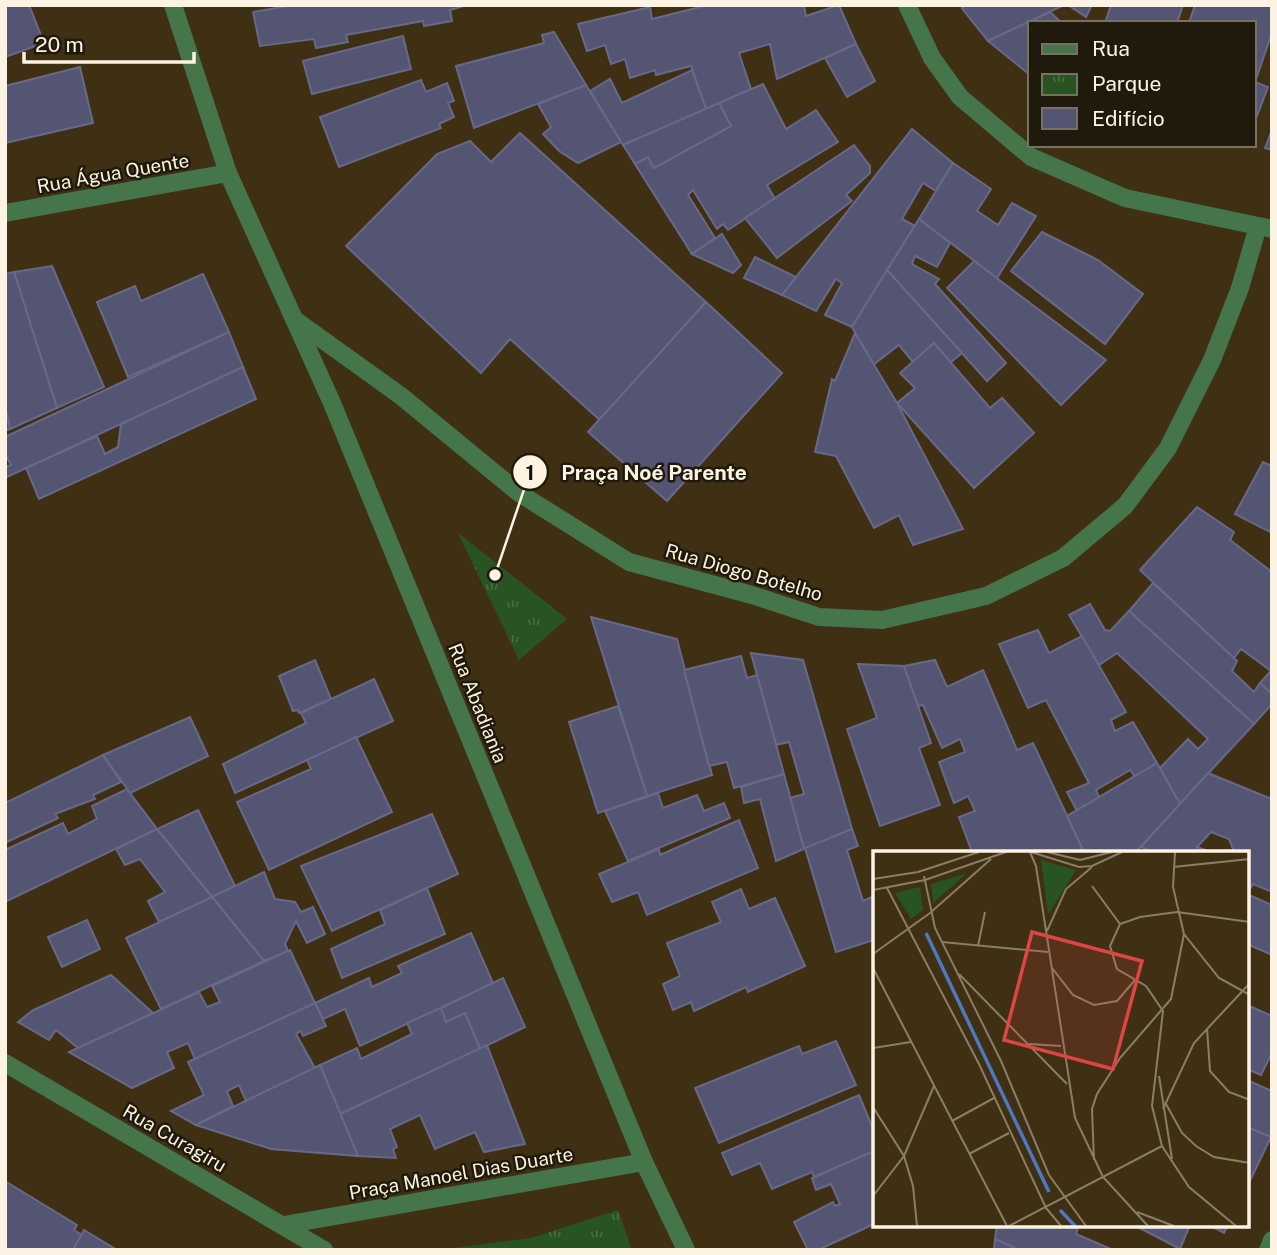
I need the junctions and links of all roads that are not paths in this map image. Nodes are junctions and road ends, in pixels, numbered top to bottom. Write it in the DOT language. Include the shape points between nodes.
graph roads {
  1 [pos="173,5"];
  2 [pos="907,5"];
  3 [pos="228,173"];
  4 [pos="5,213"];
  5 [pos="1265,228"];
  6 [pos="297,322"];
  7 [pos="5,1063"];
  8 [pos="644,1162"];
  9 [pos="284,1225"];
  10 [pos="1272,1240"];
  11 [pos="324,1250"];
  12 [pos="686,1250"];
  13 [pos="1268,1250"];
  1 -- 3 [label="street, Rua Abadiania"];
  2 -- 5 [label="street" via="932,58 960,97 1031,157 1125,198"];
  3 -- 4 [label="street, Rua Água Quente"];
  3 -- 6 [label="street, Rua Abadiania"];
  5 -- 6 [label="street, Rua Diogo Botelho" via="1212,360 1168,448 1125,506 1063,558 986,596 882,620 819,617 629,562 519,492 401,396"];
  6 -- 8 [label="street, Rua Abadiania"];
  7 -- 9 [label="street, Rua Curagiru"];
  8 -- 9 [label="street, Praça Manoel Dias Duarte"];
  8 -- 12 [label="street, Rua Abadiania"];
  9 -- 11 [label="street, Rua Curagiru"];
  10 -- 13 [label="street"];
}
